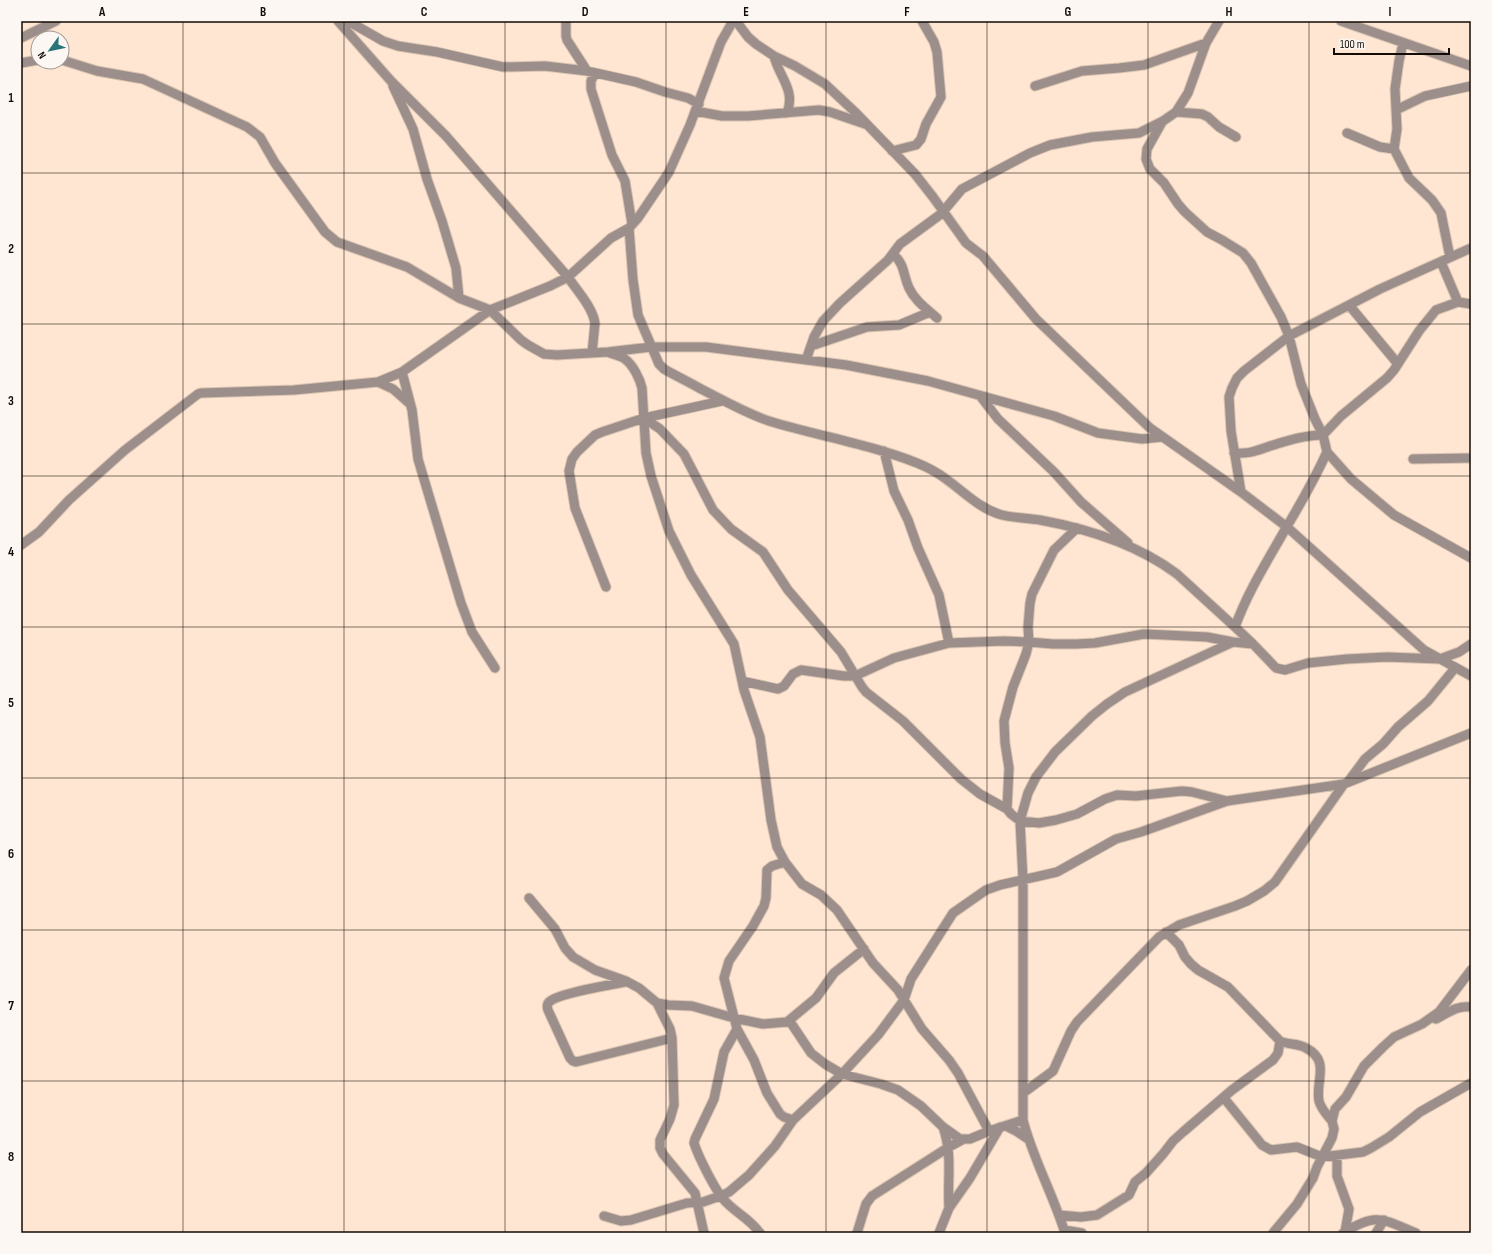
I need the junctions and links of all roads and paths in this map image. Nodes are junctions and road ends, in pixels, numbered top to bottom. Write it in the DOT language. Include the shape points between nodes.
graph roads {
  1 [pos="56,21"];
  2 [pos="338,21"];
  3 [pos="348,21"];
  4 [pos="566,21"];
  5 [pos="733,21"];
  6 [pos="736,21"];
  7 [pos="922,21"];
  8 [pos="1219,21"];
  9 [pos="1341,21"];
  10 [pos="21,38"];
  11 [pos="1206,43"];
  12 [pos="1403,43"];
  13 [pos="774,56"];
  14 [pos="70,62"];
  15 [pos="1471,66"];
  16 [pos="591,72"];
  17 [pos="391,81"];
  18 [pos="1035,86"];
  19 [pos="1471,86"];
  20 [pos="697,108"];
  21 [pos="1396,110"];
  22 [pos="1176,112"];
  23 [pos="787,113"];
  24 [pos="1163,121"];
  25 [pos="865,124"];
  26 [pos="1347,132"];
  27 [pos="1236,137"];
  28 [pos="1394,149"];
  29 [pos="892,151"];
  30 [pos="943,210"];
  31 [pos="630,226"];
  32 [pos="1471,248"];
  33 [pos="894,255"];
  34 [pos="1450,257"];
  35 [pos="1441,262"];
  36 [pos="568,277"];
  37 [pos="459,298"];
  38 [pos="1458,302"];
  39 [pos="1471,304"];
  40 [pos="1349,305"];
  41 [pos="490,310"];
  42 [pos="1289,336"];
  43 [pos="811,346"];
  44 [pos="651,347"];
  45 [pos="608,352"];
  46 [pos="592,353"];
  47 [pos="806,360"];
  48 [pos="1398,364"];
  49 [pos="402,372"];
  50 [pos="378,382"];
  51 [pos="981,397"];
  52 [pos="722,401"];
  53 [pos="410,404"];
  54 [pos="644,418"];
  55 [pos="1323,435"];
  56 [pos="1162,437"];
  57 [pos="884,451"];
  58 [pos="1327,452"];
  59 [pos="1234,453"];
  60 [pos="1471,458"];
  61 [pos="1413,459"];
  62 [pos="1241,492"];
  63 [pos="1287,527"];
  64 [pos="1077,528"];
  65 [pos="21,545"];
  66 [pos="1136,550"];
  67 [pos="1471,558"];
  68 [pos="606,587"];
  69 [pos="1235,626"];
  70 [pos="1029,642"];
  71 [pos="1233,642"];
  72 [pos="949,644"];
  73 [pos="1253,644"];
  74 [pos="1471,644"];
  75 [pos="1440,659"];
  76 [pos="495,668"];
  77 [pos="1455,668"];
  78 [pos="855,676"];
  79 [pos="1471,676"];
  80 [pos="742,681"];
  81 [pos="1471,733"];
  82 [pos="1346,783"];
  83 [pos="1227,801"];
  84 [pos="1007,809"];
  85 [pos="1020,821"];
  86 [pos="785,862"];
  87 [pos="1023,880"];
  88 [pos="529,898"];
  89 [pos="1166,932"];
  90 [pos="864,950"];
  91 [pos="1471,970"];
  92 [pos="626,981"];
  93 [pos="904,1000"];
  94 [pos="657,1003"];
  95 [pos="1471,1006"];
  96 [pos="734,1018"];
  97 [pos="1428,1020"];
  98 [pos="787,1022"];
  99 [pos="737,1029"];
  100 [pos="672,1038"];
  101 [pos="1280,1041"];
  102 [pos="842,1074"];
  103 [pos="1471,1083"];
  104 [pos="1022,1093"];
  105 [pos="1224,1098"];
  106 [pos="793,1120"];
  107 [pos="1023,1120"];
  108 [pos="1332,1121"];
  109 [pos="943,1127"];
  110 [pos="1003,1127"];
  111 [pos="989,1130"];
  112 [pos="1028,1139"];
  113 [pos="962,1140"];
  114 [pos="949,1147"];
  115 [pos="1337,1156"];
  116 [pos="1322,1157"];
  117 [pos="720,1196"];
  118 [pos="698,1202"];
  119 [pos="949,1208"];
  120 [pos="1059,1215"];
  121 [pos="604,1216"];
  122 [pos="1384,1220"];
  123 [pos="1064,1232"];
  124 [pos="1344,1232"];
  125 [pos="704,1233"];
  126 [pos="760,1233"];
  127 [pos="858,1233"];
  128 [pos="939,1233"];
  129 [pos="1082,1233"];
  130 [pos="1273,1233"];
  131 [pos="1376,1233"];
  132 [pos="1416,1233"];
  1 -- 10 [label="street"];
  2 -- 17 [label="street"];
  3 -- 16 [label="street" via="398,46 504,67 545,66"];
  4 -- 16 [label="street" via="566,36"];
  5 -- 20 [label="street" via="721,42"];
  6 -- 13 [label="street" via="748,37"];
  7 -- 29 [label="street" via="934,42 941,98 918,142 914,146"];
  8 -- 11 [label="street"];
  9 -- 12 [label="street"];
  11 -- 18 [label="street" via="1144,65 1082,71"];
  11 -- 22 [label="street" via="1188,93"];
  12 -- 15 [label="street"];
  12 -- 21 [label="street" via="1395,89"];
  13 -- 23 [label="street" via="790,95"];
  13 -- 25 [label="street" via="825,84"];
  14 -- 37 [label="street" via="143,79 247,127 260,137 275,163 331,238 407,267"];
  16 -- 20 [label="street" via="629,80 688,98"];
  16 -- 31 [label="street" via="591,89 612,155 625,181"];
  17 -- 36 [label="street" via="446,136"];
  17 -- 37 [label="street" via="417,141 454,263"];
  19 -- 21 [label="street" via="1425,96"];
  20 -- 23 [label="street" via="722,116"];
  20 -- 31 [label="street" via="668,172"];
  21 -- 28 [label="street"];
  22 -- 24 [label="street"];
  22 -- 27 [label="street" via="1202,114"];
  23 -- 25 [label="street" via="819,110"];
  24 -- 30 [label="street" via="1139,133 1092,137 1050,145 1030,153 962,188"];
  24 -- 42 [label="street" via="1147,149 1146,160 1150,169 1164,183 1179,206 1207,232 1247,257"];
  25 -- 29 [label="street"];
  26 -- 28 [label="street" via="1380,147"];
  28 -- 34 [label="street" via="1409,178 1432,200 1441,213"];
  29 -- 30 [label="street" via="915,174"];
  30 -- 33 [label="street" via="900,244"];
  30 -- 56 [label="street" via="966,243 984,256 1036,320 1108,390"];
  31 -- 36 [label="street" via="611,238"];
  31 -- 44 [label="street" via="638,315"];
  32 -- 34 [label="street"];
  33 -- 43 [label="street" via="823,321"];
  33 -- 43 [label="street" via="903,267 915,298 934,315 899,325 867,328"];
  34 -- 35 [label="street"];
  35 -- 38 [label="street"];
  35 -- 40 [label="street"];
  36 -- 41 [label="street"];
  36 -- 46 [label="street" via="594,319"];
  37 -- 41 [label="street"];
  38 -- 39 [label="street"];
  38 -- 48 [label="street" via="1436,310"];
  40 -- 42 [label="street"];
  40 -- 48 [label="street"];
  41 -- 46 [label="street" via="521,340 544,354"];
  41 -- 49 [label="street"];
  42 -- 55 [label="street" via="1301,384"];
  42 -- 59 [label="street" via="1244,371 1232,388 1229,397"];
  43 -- 47 [label="street"];
  44 -- 45 [label="street"];
  44 -- 47 [label="street" via="706,347"];
  44 -- 52 [label="street" via="664,369"];
  45 -- 46 [label="street"];
  45 -- 54 [label="street" via="629,362 639,378"];
  47 -- 51 [label="street" via="928,381"];
  48 -- 55 [label="street" via="1388,378 1340,416"];
  49 -- 50 [label="street"];
  49 -- 53 [label="street"];
  50 -- 53 [label="street" via="393,389"];
  50 -- 65 [label="street" via="294,390 198,394 125,450 69,500 39,532"];
  51 -- 56 [label="street" via="1054,416 1098,433 1142,439"];
  51 -- 66 [label="street" via="998,419 1054,472 1081,502"];
  52 -- 54 [label="street"];
  52 -- 57 [label="street" via="770,421"];
  53 -- 76 [label="street" via="418,459 461,603 472,632"];
  54 -- 68 [label="street" via="595,435 570,464 575,508"];
  54 -- 78 [label="street" via="660,429 684,454 713,510 731,529 764,552 788,590 841,652"];
  54 -- 80 [label="street" via="646,453 651,476 669,531 690,576 734,644"];
  55 -- 58 [label="street"];
  55 -- 59 [label="street" via="1292,440 1251,453"];
  56 -- 62 [label="street"];
  57 -- 64 [label="street" via="941,475 980,505 994,512"];
  57 -- 72 [label="street" via="894,491 939,596"];
  58 -- 63 [label="street"];
  58 -- 67 [label="street" via="1352,479 1394,515"];
  59 -- 62 [label="street"];
  60 -- 61 [label="street"];
  62 -- 63 [label="street"];
  63 -- 69 [label="street" via="1257,578"];
  63 -- 75 [label="street" via="1424,650"];
  64 -- 66 [label="street"];
  64 -- 70 [label="street" via="1054,550 1032,594"];
  66 -- 69 [label="street" via="1173,571"];
  69 -- 73 [label="street"];
  70 -- 71 [label="street" via="1095,643 1144,634 1207,637"];
  70 -- 72 [label="street"];
  70 -- 84 [label="street" via="1004,721 1009,768"];
  71 -- 73 [label="street"];
  71 -- 85 [label="street" via="1125,692 1092,716 1055,752 1036,777 1028,793"];
  72 -- 78 [label="street" via="894,658"];
  73 -- 75 [label="street" via="1281,670 1314,662 1361,658"];
  74 -- 75 [label="street"];
  75 -- 77 [label="street"];
  77 -- 79 [label="street"];
  77 -- 82 [label="street" via="1428,701 1365,759"];
  78 -- 80 [label="street" via="801,670 793,674 784,686 778,689"];
  78 -- 84 [label="street" via="866,692 903,721 961,780"];
  80 -- 86 [label="street" via="760,737 775,842"];
  81 -- 82 [label="street"];
  82 -- 83 [label="street"];
  82 -- 89 [label="street" via="1275,882 1264,891 1235,906"];
  83 -- 85 [label="street" via="1192,792 1136,796 1117,794 1077,814 1056,820 1040,823"];
  83 -- 87 [label="street" via="1116,839 1057,872"];
  84 -- 85 [label="street"];
  85 -- 87 [label="street"];
  86 -- 90 [label="street" via="802,884 831,903"];
  86 -- 96 [label="street" via="767,870 764,906 731,957 724,973"];
  87 -- 93 [label="street" via="991,888 953,913 911,979"];
  87 -- 104 [label="street"];
  88 -- 92 [label="street" via="555,929 573,957 594,970"];
  89 -- 101 [label="street" via="1179,945 1191,964 1228,987"];
  89 -- 104 [label="street" via="1077,1022 1053,1071"];
  90 -- 93 [label="street"];
  90 -- 98 [label="street" via="834,973 816,998"];
  91 -- 97 [label="street" via="1442,1008"];
  92 -- 94 [label="street"];
  92 -- 100 [label="street" via="559,997 549,1002 548,1010 570,1058 576,1062"];
  93 -- 102 [label="street" via="878,1035"];
  93 -- 111 [label="street" via="922,1028 958,1073"];
  94 -- 96 [label="street" via="692,1006"];
  94 -- 100 [label="street"];
  95 -- 97 [label="street" via="1459,1007"];
  96 -- 98 [label="street" via="763,1024"];
  96 -- 99 [label="street"];
  97 -- 108 [label="street" via="1394,1037 1364,1066 1346,1097 1335,1109"];
  98 -- 102 [label="street" via="793,1025 813,1055"];
  99 -- 106 [label="street" via="754,1060 767,1093 784,1117"];
  99 -- 117 [label="street" via="724,1052 714,1098 695,1139 696,1149"];
  100 -- 118 [label="street" via="674,1105 660,1140 660,1148 692,1189"];
  101 -- 105 [label="street" via="1278,1053 1273,1060"];
  101 -- 108 [label="street" via="1286,1044 1299,1044 1317,1057 1321,1068 1319,1100 1322,1110"];
  102 -- 106 [label="street"];
  102 -- 109 [label="street" via="898,1090 921,1106"];
  103 -- 115 [label="street" via="1420,1112 1371,1148 1363,1152"];
  104 -- 107 [label="street"];
  105 -- 116 [label="street" via="1266,1148 1276,1151 1297,1147"];
  105 -- 120 [label="street" via="1173,1141 1135,1182 1129,1195 1097,1215"];
  106 -- 117 [label="street" via="775,1146 749,1175 729,1192"];
  107 -- 110 [label="street"];
  107 -- 112 [label="street"];
  108 -- 116 [label="street" via="1332,1138"];
  109 -- 113 [label="street"];
  109 -- 114 [label="street"];
  110 -- 111 [label="street"];
  110 -- 112 [label="street" via="1016,1131"];
  110 -- 119 [label="street"];
  111 -- 113 [label="street" via="974,1138"];
  112 -- 120 [label="street"];
  113 -- 114 [label="street"];
  114 -- 119 [label="street"];
  114 -- 127 [label="street" via="872,1196 866,1204"];
  115 -- 116 [label="street"];
  115 -- 124 [label="street" via="1338,1176 1349,1209"];
  116 -- 130 [label="street" via="1297,1204"];
  117 -- 118 [label="street"];
  117 -- 126 [label="street" via="749,1220"];
  118 -- 121 [label="street" via="626,1221"];
  118 -- 125 [label="street"];
  119 -- 128 [label="street"];
  120 -- 123 [label="street"];
  122 -- 124 [label="street" via="1375,1219 1360,1223"];
  122 -- 131 [label="street"];
  122 -- 132 [label="street"];
  123 -- 129 [label="street"];
}
